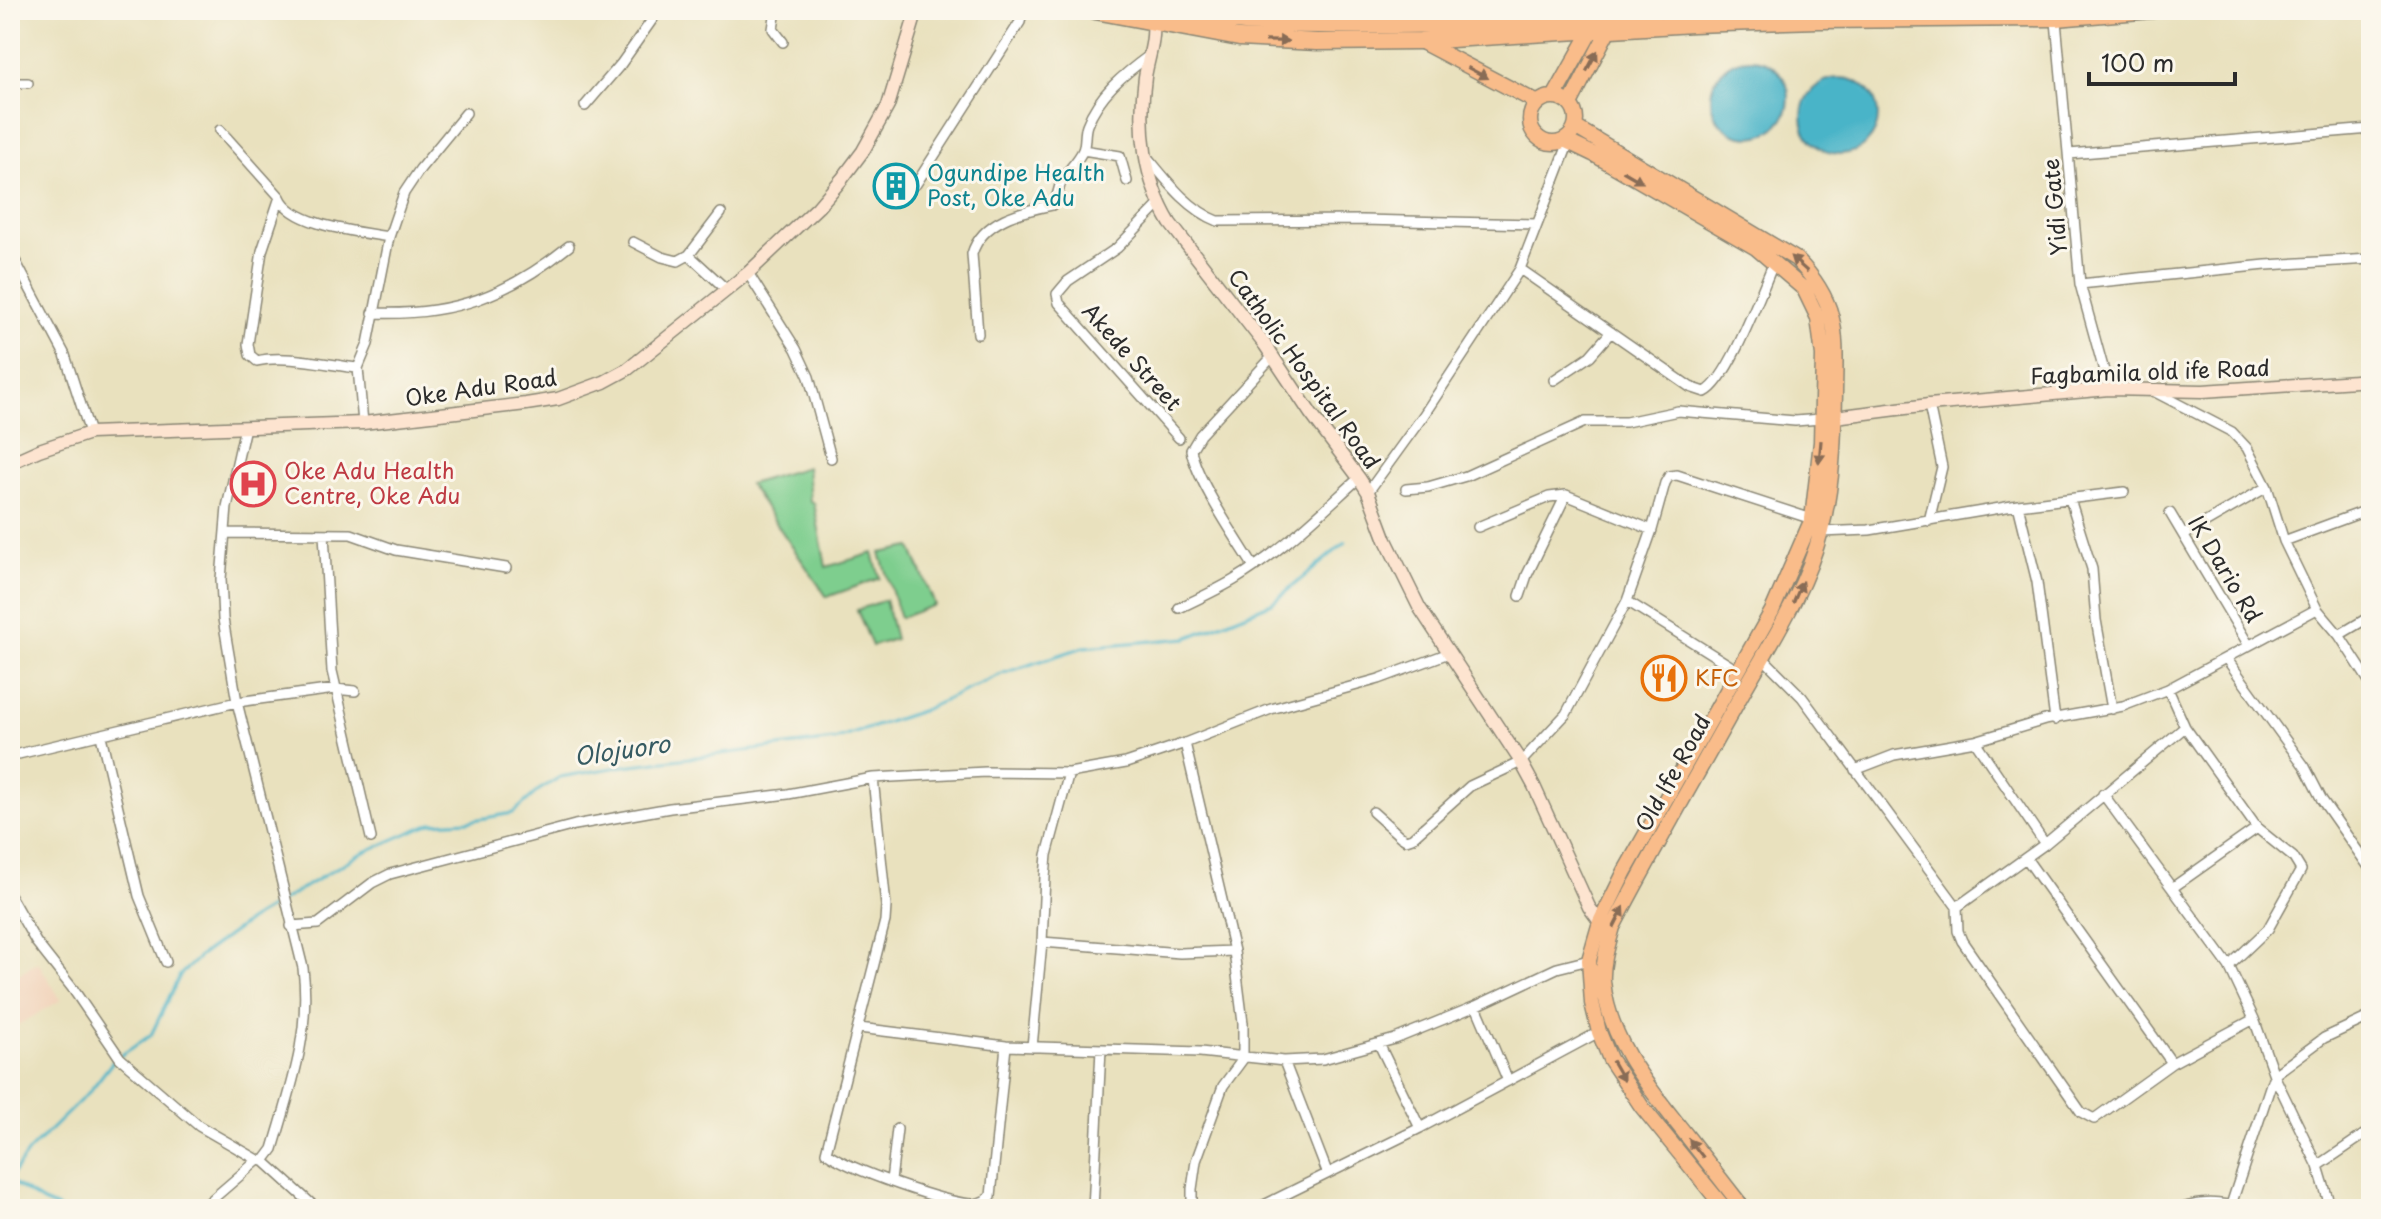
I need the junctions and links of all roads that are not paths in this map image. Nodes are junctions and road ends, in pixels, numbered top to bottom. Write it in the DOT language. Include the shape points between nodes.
graph roads {
  1 [pos="659,10"];
  2 [pos="776,10"];
  3 [pos="917,10"];
  4 [pos="1023,10"];
  5 [pos="1090,10"];
  6 [pos="1201,10"];
  7 [pos="1799,10"];
  8 [pos="2152,10"];
  9 [pos="2056,14"];
  10 [pos="1161,18"];
  11 [pos="1215,21"];
  12 [pos="1603,24"];
  13 [pos="1420,41"];
  14 [pos="783,42"];
  15 [pos="1150,55"];
  16 [pos="10,83"];
  17 [pos="28,83"];
  18 [pos="1554,97"];
  19 [pos="1538,103"];
  20 [pos="1570,104"];
  21 [pos="585,106"];
  22 [pos="466,113"];
  23 [pos="1575,127"];
  24 [pos="2371,129"];
  25 [pos="220,130"];
  26 [pos="1567,141"];
  27 [pos="1083,150"];
  28 [pos="2069,154"];
  29 [pos="1146,155"];
  30 [pos="1127,181"];
  31 [pos="916,184"];
  32 [pos="280,197"];
  33 [pos="1159,205"];
  34 [pos="721,213"];
  35 [pos="1536,224"];
  36 [pos="389,237"];
  37 [pos="633,242"];
  38 [pos="569,246"];
  39 [pos="10,251"];
  40 [pos="689,255"];
  41 [pos="2371,259"];
  42 [pos="1774,261"];
  43 [pos="1520,269"];
  44 [pos="748,273"];
  45 [pos="2080,284"];
  46 [pos="727,290"];
  47 [pos="373,313"];
  48 [pos="1611,332"];
  49 [pos="978,334"];
  50 [pos="1273,356"];
  51 [pos="358,368"];
  52 [pos="1554,380"];
  53 [pos="2371,380"];
  54 [pos="2109,389"];
  55 [pos="2152,390"];
  56 [pos="1929,405"];
  57 [pos="1828,418"];
  58 [pos="363,423"];
  59 [pos="245,427"];
  60 [pos="90,433"];
  61 [pos="1179,438"];
  62 [pos="831,458"];
  63 [pos="10,463"];
  64 [pos="1359,478"];
  65 [pos="2267,487"];
  66 [pos="1406,489"];
  67 [pos="1368,492"];
  68 [pos="2124,492"];
  69 [pos="1566,495"];
  70 [pos="2070,499"];
  71 [pos="2018,505"];
  72 [pos="2368,510"];
  73 [pos="2170,513"];
  74 [pos="1812,519"];
  75 [pos="1929,521"];
  76 [pos="1478,527"];
  77 [pos="1652,530"];
  78 [pos="1821,532"];
  79 [pos="225,533"];
  80 [pos="324,534"];
  81 [pos="2184,535"];
  82 [pos="2284,541"];
  83 [pos="1254,567"];
  84 [pos="506,568"];
  85 [pos="1520,596"];
  86 [pos="1627,601"];
  87 [pos="1179,608"];
  88 [pos="2317,609"];
  89 [pos="1772,611"];
  90 [pos="2371,616"];
  91 [pos="1786,619"];
  92 [pos="2339,635"];
  93 [pos="2248,644"];
  94 [pos="1449,653"];
  95 [pos="1763,658"];
  96 [pos="2226,658"];
  97 [pos="1737,670"];
  98 [pos="2371,684"];
  99 [pos="335,689"];
  100 [pos="2168,689"];
  101 [pos="355,691"];
  102 [pos="237,702"];
  103 [pos="2112,709"];
  104 [pos="2055,720"];
  105 [pos="2185,727"];
  106 [pos="101,736"];
  107 [pos="1975,741"];
  108 [pos="1185,743"];
  109 [pos="10,756"];
  110 [pos="1521,762"];
  111 [pos="1855,770"];
  112 [pos="1069,773"];
  113 [pos="873,778"];
  114 [pos="2103,794"];
  115 [pos="1373,812"];
  116 [pos="2257,828"];
  117 [pos="371,838"];
  118 [pos="2045,844"];
  119 [pos="2026,858"];
  120 [pos="2371,870"];
  121 [pos="2172,888"];
  122 [pos="10,896"];
  123 [pos="1957,907"];
  124 [pos="1600,922"];
  125 [pos="291,926"];
  126 [pos="1042,942"];
  127 [pos="1234,951"];
  128 [pos="1589,960"];
  129 [pos="166,962"];
  130 [pos="2229,966"];
  131 [pos="1476,1006"];
  132 [pos="2371,1016"];
  133 [pos="2254,1019"];
  134 [pos="859,1028"];
  135 [pos="1599,1032"];
  136 [pos="1379,1044"];
  137 [pos="1006,1046"];
  138 [pos="1032,1047"];
  139 [pos="1101,1049"];
  140 [pos="1243,1059"];
  141 [pos="1284,1061"];
  142 [pos="2172,1063"];
  143 [pos="2274,1075"];
  144 [pos="1508,1081"];
  145 [pos="1420,1128"];
  146 [pos="897,1129"];
  147 [pos="2371,1130"];
  148 [pos="261,1160"];
  149 [pos="2318,1166"];
  150 [pos="1327,1172"];
  151 [pos="891,1181"];
  152 [pos="2371,1198"];
  153 [pos="2231,1205"];
  154 [pos="201,1209"];
  155 [pos="317,1209"];
  156 [pos="1093,1209"];
  157 [pos="1192,1209"];
  158 [pos="1256,1209"];
  159 [pos="1725,1209"];
  160 [pos="1744,1209"];
  161 [pos="2180,1209"];
  162 [pos="2241,1209"];
  163 [pos="2331,1209"];
  164 [pos="2356,1209"];
  1 -- 21 [label="street"];
  2 -- 14 [label="street" via="773,29"];
  3 -- 44 [label="street, Oke Adu Road" via="888,106 863,151 818,207"];
  4 -- 31 [label="street"];
  5 -- 10 [label="highway"];
  6 -- 11 [label="highway"];
  7 -- 12 [label="highway"];
  8 -- 9 [label="highway"];
  9 -- 12 [label="highway"];
  9 -- 28 [label="street, Yidi Gate"];
  10 -- 11 [label="highway"];
  10 -- 13 [label="highway, one-way" via="1264,41"];
  10 -- 15 [label="street, Catholic Hospital Road"];
  11 -- 12 [label="highway" via="1282,26"];
  12 -- 13 [label="highway"];
  12 -- 18 [label="main road"];
  20 -- 12 [label="main road, one-way"];
  13 -- 19 [label="main road, one-way"];
  15 -- 27 [label="street" via="1108,90 1086,128"];
  15 -- 29 [label="street, Catholic Hospital Road" via="1142,103"];
  16 -- 17 [label="street"];
  18 -- 19 [label="main road"];
  18 -- 20 [label="main road"];
  19 -- 26 [label="main road, Old Ife Road" via="1530,119 1533,131 1547,142"];
  20 -- 23 [label="main road"];
  22 -- 36 [label="street" via="404,193"];
  23 -- 26 [label="main road"];
  57 -- 23 [label="main road, Old Ife Road, one-way" via="1834,328 1816,280 1770,242"];
  24 -- 28 [label="street"];
  25 -- 32 [label="street"];
  26 -- 35 [label="street"];
  26 -- 42 [label="main road, Old Ife Road, one-way"];
  27 -- 30 [label="street" via="1120,156"];
  27 -- 49 [label="street" via="1052,205 1015,213 975,244"];
  28 -- 45 [label="street, Yidi Gate"];
  29 -- 33 [label="street, Catholic Hospital Road"];
  29 -- 35 [label="street" via="1180,195 1218,221"];
  32 -- 36 [label="street" via="294,214"];
  32 -- 51 [label="street" via="260,260 250,355 257,361 296,359"];
  33 -- 50 [label="street, Catholic Hospital Road"];
  33 -- 61 [label="street, Akede Street" via="1117,248 1057,294 1059,303"];
  34 -- 40 [label="street"];
  35 -- 43 [label="street"];
  36 -- 47 [label="street"];
  37 -- 40 [label="street" via="678,261"];
  38 -- 47 [label="street" via="539,270 487,297 429,313"];
  39 -- 60 [label="street" via="65,355"];
  40 -- 46 [label="street"];
  41 -- 45 [label="street"];
  42 -- 48 [label="street" via="1733,357 1705,392"];
  42 -- 57 [label="main road, Old Ife Road" via="1804,289 1818,318"];
  43 -- 48 [label="street"];
  43 -- 67 [label="street"];
  44 -- 46 [label="street, Oke Adu Road"];
  44 -- 62 [label="street" via="809,377"];
  45 -- 54 [label="street, Yidi Gate"];
  46 -- 58 [label="street, Oke Adu Road" via="628,369 581,392 526,404"];
  47 -- 51 [label="street"];
  48 -- 52 [label="street" via="1590,356"];
  50 -- 64 [label="street, Catholic Hospital Road"];
  50 -- 83 [label="street" via="1191,450"];
  51 -- 58 [label="street"];
  53 -- 55 [label="street, Fagbamila old ife Road"];
  54 -- 55 [label="street, Fagbamila old ife Road"];
  54 -- 56 [label="street, Fagbamila old ife Road"];
  55 -- 65 [label="street" via="2232,432 2247,448"];
  56 -- 57 [label="street, Fagbamila old ife Road"];
  56 -- 75 [label="street" via="1942,467"];
  57 -- 66 [label="street" via="1795,421 1678,411 1626,422 1585,422 1466,476"];
  57 -- 74 [label="main road, Old Ife Road, one-way"];
  57 -- 78 [label="main road, Old Ife Road" via="1835,445"];
  58 -- 59 [label="street, Oke Adu Road"];
  59 -- 60 [label="street, Oke Adu Road"];
  59 -- 79 [label="street"];
  60 -- 63 [label="street, Oke Adu Road"];
  64 -- 67 [label="street, Catholic Hospital Road"];
  64 -- 83 [label="street"];
  65 -- 81 [label="street"];
  65 -- 82 [label="street"];
  67 -- 94 [label="street, Catholic Hospital Road" via="1404,579"];
  68 -- 70 [label="street"];
  69 -- 76 [label="street"];
  69 -- 77 [label="street"];
  69 -- 85 [label="street"];
  70 -- 71 [label="street"];
  70 -- 103 [label="street" via="2092,569"];
  71 -- 75 [label="street"];
  71 -- 104 [label="street" via="2037,582"];
  72 -- 82 [label="street"];
  73 -- 81 [label="street, IK Dario Rd"];
  74 -- 77 [label="street" via="1677,475 1665,483"];
  74 -- 89 [label="main road, Old Ife Road"];
  75 -- 78 [label="street"];
  77 -- 86 [label="street"];
  91 -- 78 [label="main road, Old Ife Road, one-way"];
  79 -- 80 [label="street"];
  79 -- 102 [label="street" via="223,619"];
  80 -- 84 [label="street" via="351,534 396,550"];
  80 -- 99 [label="street"];
  81 -- 93 [label="street, IK Dario Rd"];
  82 -- 88 [label="street"];
  83 -- 87 [label="street"];
  86 -- 97 [label="street"];
  86 -- 110 [label="street" via="1576,699"];
  88 -- 92 [label="street"];
  88 -- 93 [label="street"];
  89 -- 91 [label="main road"];
  89 -- 97 [label="main road, Old Ife Road"];
  90 -- 92 [label="street"];
  91 -- 95 [label="main road, Old Ife Road"];
  92 -- 98 [label="street"];
  93 -- 96 [label="street"];
  94 -- 108 [label="street" via="1271,709"];
  94 -- 110 [label="street, Catholic Hospital Road"];
  95 -- 111 [label="street" via="1802,697"];
  160 -- 95 [label="main road, Old Ife Road, one-way" via="1624,1050 1606,997 1604,962 1613,927 1639,877"];
  96 -- 100 [label="street"];
  96 -- 120 [label="street"];
  97 -- 124 [label="main road, Old Ife Road"];
  99 -- 101 [label="street"];
  99 -- 102 [label="street"];
  99 -- 117 [label="street"];
  100 -- 103 [label="street"];
  100 -- 105 [label="street"];
  102 -- 106 [label="street"];
  102 -- 125 [label="street"];
  103 -- 104 [label="street"];
  104 -- 107 [label="street"];
  105 -- 114 [label="street"];
  105 -- 116 [label="street"];
  106 -- 109 [label="street"];
  106 -- 129 [label="street" via="139,896"];
  107 -- 111 [label="street" via="1894,755"];
  107 -- 118 [label="street"];
  108 -- 112 [label="street" via="1126,763"];
  108 -- 127 [label="street"];
  110 -- 115 [label="street" via="1457,795 1412,838 1401,837"];
  110 -- 124 [label="street, Catholic Hospital Road"];
  111 -- 123 [label="street"];
  112 -- 113 [label="street"];
  112 -- 126 [label="street" via="1047,855"];
  113 -- 125 [label="street" via="670,808 516,840 390,874 318,924"];
  113 -- 134 [label="street" via="886,906"];
  114 -- 118 [label="street"];
  114 -- 121 [label="street"];
  116 -- 121 [label="street"];
  116 -- 130 [label="street" via="2301,870 2268,929"];
  118 -- 119 [label="street"];
  119 -- 123 [label="street"];
  119 -- 142 [label="street"];
  121 -- 130 [label="street"];
  122 -- 148 [label="street" via="36,942 120,1058 199,1126"];
  123 -- 142 [label="street" via="1962,941 2089,1118"];
  124 -- 128 [label="main road, Old Ife Road"];
  125 -- 148 [label="street" via="303,968 306,1019 273,1149"];
  126 -- 127 [label="street" via="1180,953"];
  126 -- 138 [label="street"];
  127 -- 140 [label="street"];
  128 -- 131 [label="street" via="1557,968"];
  128 -- 135 [label="main road, Old Ife Road"];
  130 -- 133 [label="street"];
  131 -- 136 [label="street"];
  131 -- 144 [label="street"];
  132 -- 143 [label="street" via="2324,1038"];
  133 -- 142 [label="street"];
  133 -- 143 [label="street"];
  134 -- 137 [label="street"];
  134 -- 151 [label="street" via="826,1152"];
  135 -- 144 [label="street"];
  135 -- 159 [label="main road, Old Ife Road, one-way" via="1622,1079"];
  136 -- 141 [label="street" via="1341,1056"];
  136 -- 145 [label="street"];
  137 -- 138 [label="street"];
  137 -- 151 [label="street" via="991,1196 975,1204 945,1200"];
  138 -- 139 [label="street"];
  139 -- 140 [label="street"];
  139 -- 156 [label="street"];
  140 -- 141 [label="street"];
  140 -- 157 [label="street" via="1223,1086 1196,1161"];
  141 -- 150 [label="street"];
  143 -- 149 [label="street"];
  143 -- 153 [label="street"];
  144 -- 145 [label="street"];
  145 -- 150 [label="street"];
  146 -- 151 [label="street"];
  147 -- 149 [label="street"];
  148 -- 154 [label="street"];
  148 -- 155 [label="street"];
  149 -- 163 [label="street"];
  150 -- 158 [label="street"];
  152 -- 164 [label="street"];
  153 -- 161 [label="street" via="2196,1203"];
  153 -- 162 [label="street"];
}
